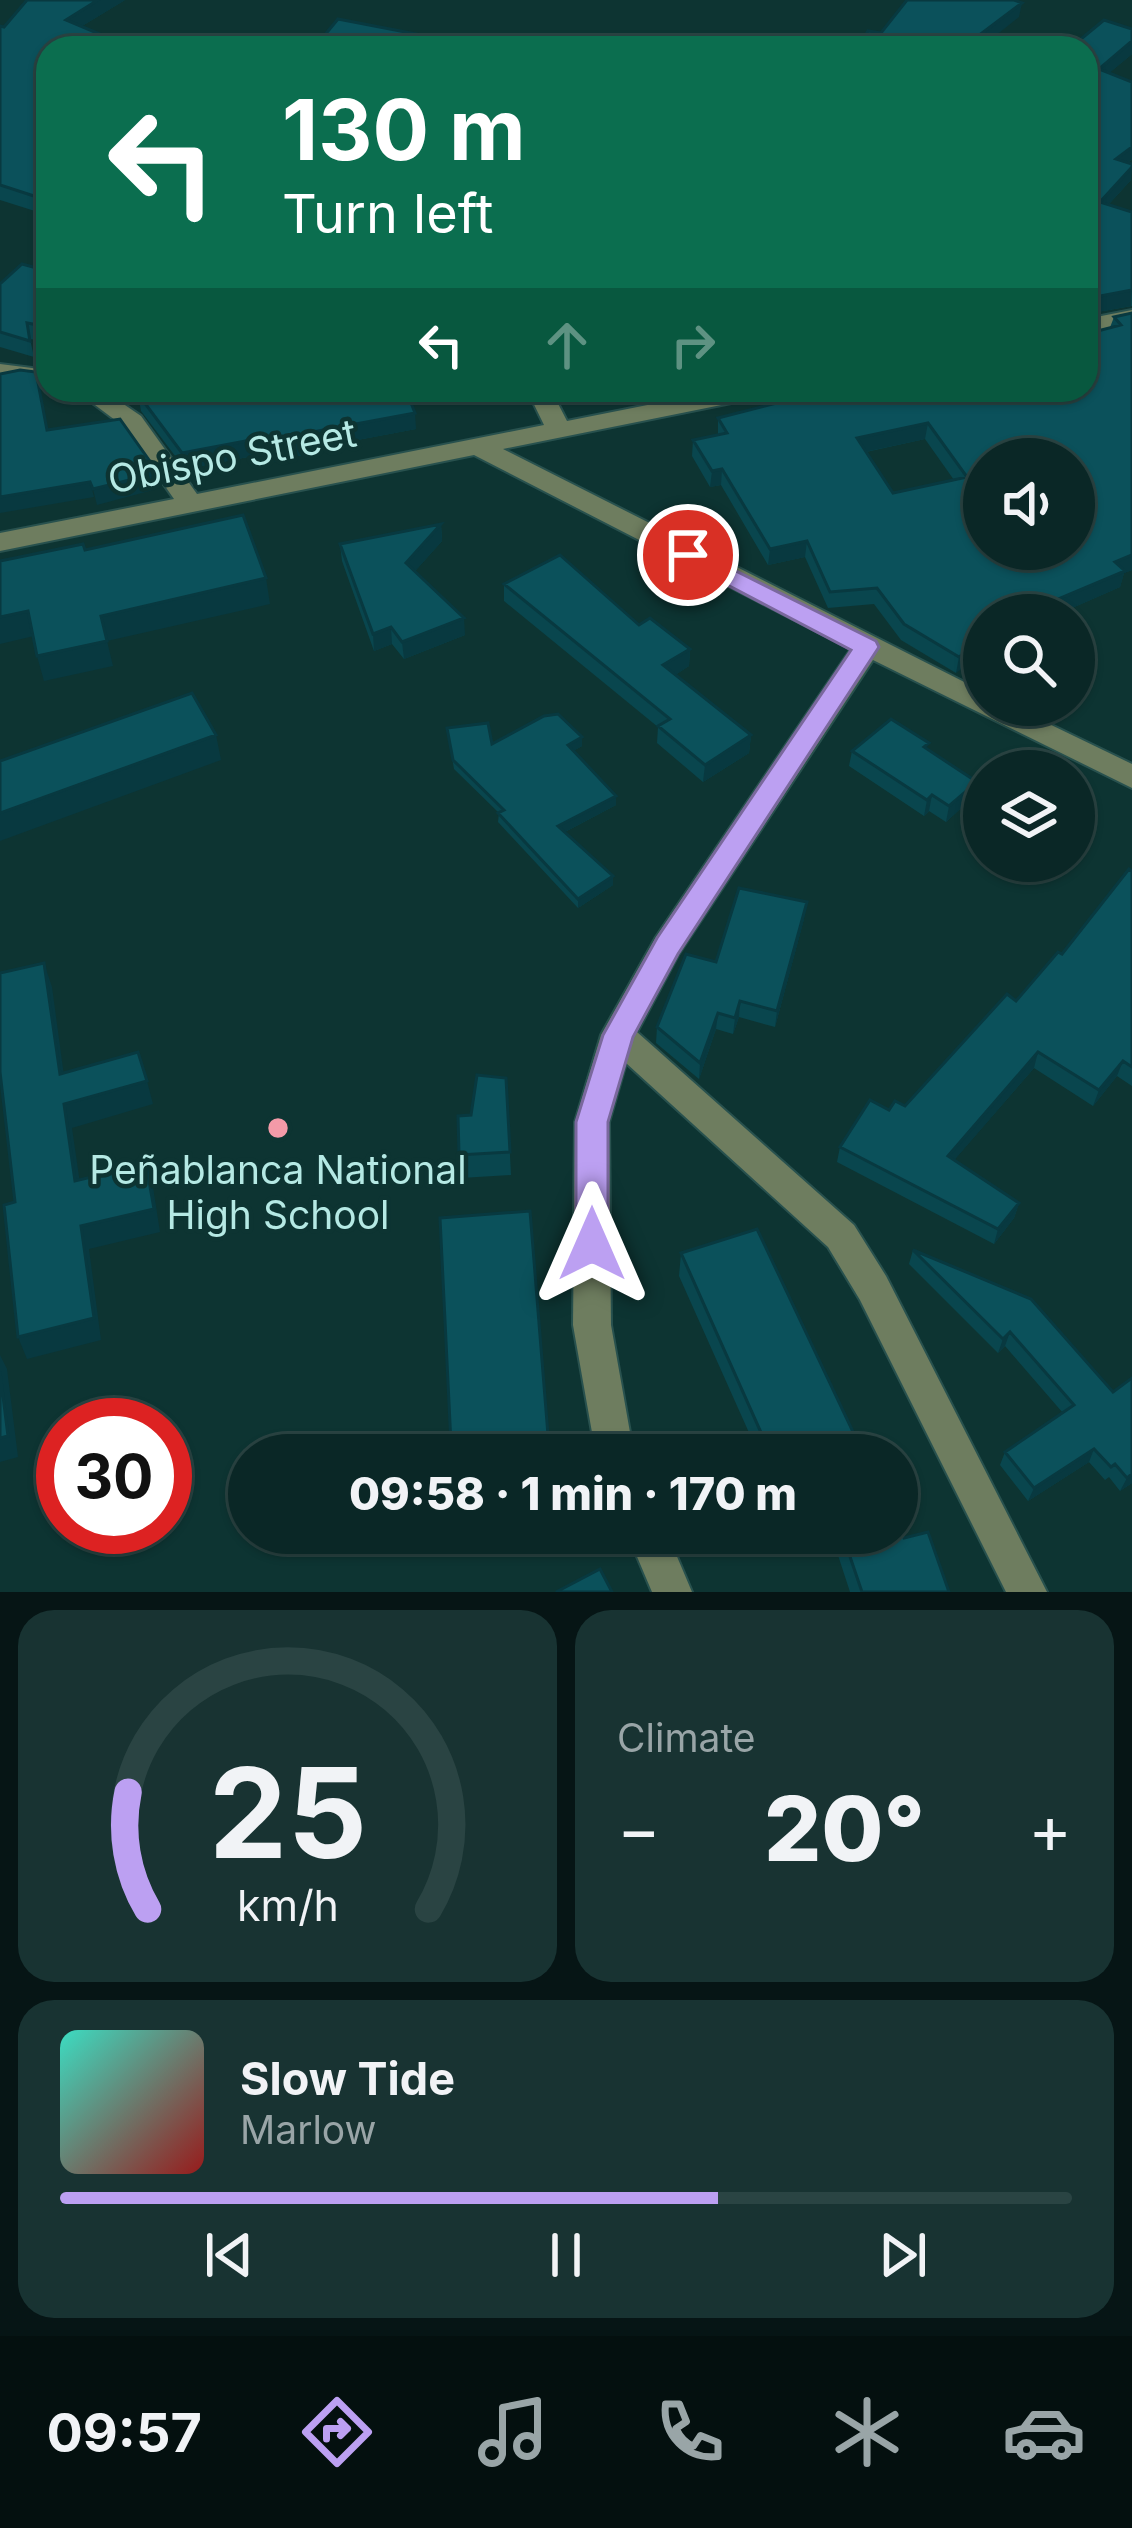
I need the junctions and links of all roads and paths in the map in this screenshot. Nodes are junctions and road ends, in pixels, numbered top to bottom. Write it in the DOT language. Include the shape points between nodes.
graph roads {
  1 [pos="1132,317"];
  2 [pos="1098,324"];
  3 [pos="0,371"];
  4 [pos="36,376"];
  5 [pos="104,402"];
  6 [pos="545,402"];
  7 [pos="704,402"];
  8 [pos="560,432"];
  9 [pos="480,448"];
  10 [pos="190,502"];
  11 [pos="0,542"];
  12 [pos="867,647"];
  13 [pos="963,694"];
  14 [pos="1028,726"];
  15 [pos="1132,777"];
  16 [pos="618,1035"];
  17 [pos="608,1434"];
  18 [pos="656,1554"];
  19 [pos="672,1592"];
  20 [pos="1027,1592"];
  1 -- 2 [label="street"];
  3 -- 4 [label="street"];
  5 -- 10 [label="street" via="132,421"];
  6 -- 8 [label="street"];
  7 -- 8 [label="street, Obispo Street"];
  8 -- 9 [label="street, Obispo Street"];
  9 -- 10 [label="street, Obispo Street"];
  9 -- 12 [label="street"];
  10 -- 11 [label="street, Obispo Street"];
  12 -- 13 [label="street"];
  12 -- 16 [label="street"];
  14 -- 15 [label="street"];
  16 -- 17 [label="street" via="592,1122 592,1325"];
  16 -- 20 [label="street" via="841,1236"];
  18 -- 19 [label="street"];
}
